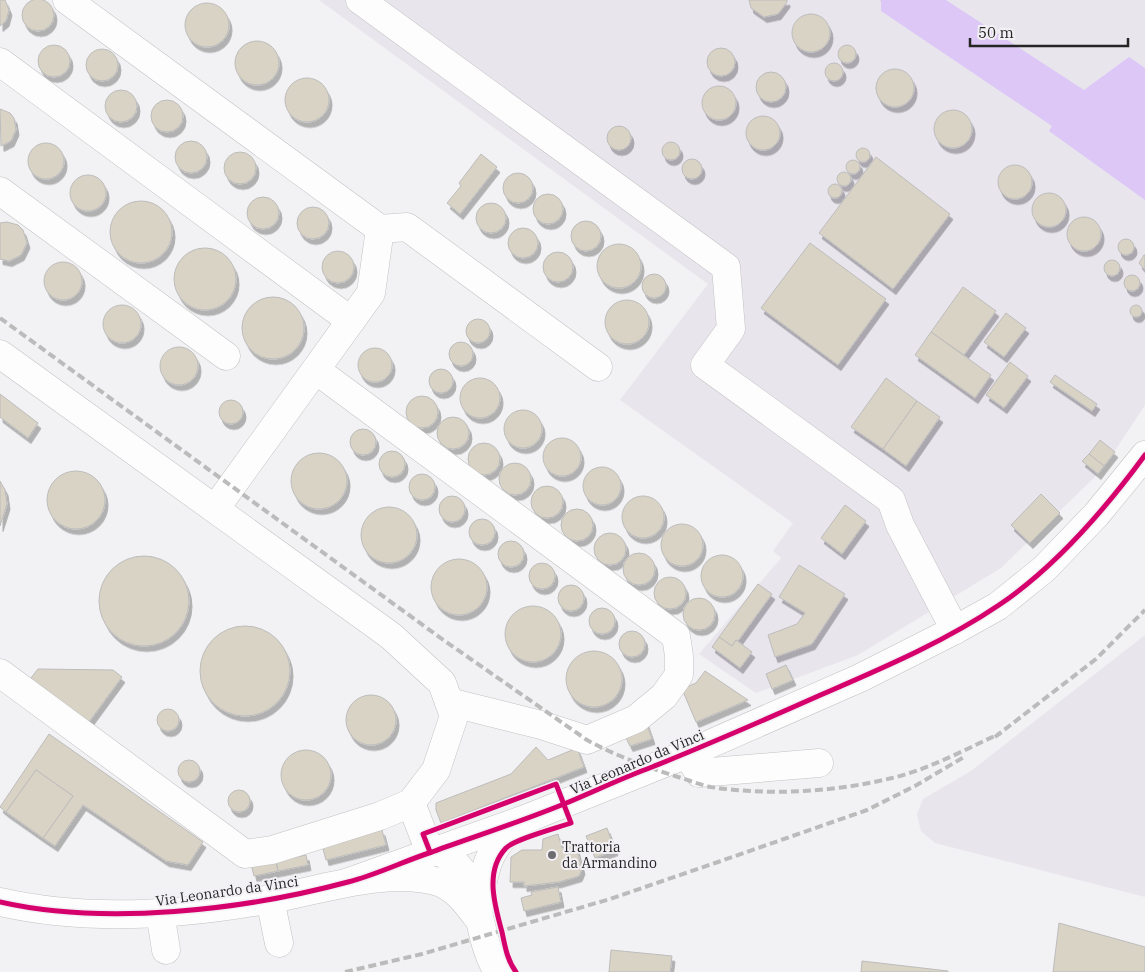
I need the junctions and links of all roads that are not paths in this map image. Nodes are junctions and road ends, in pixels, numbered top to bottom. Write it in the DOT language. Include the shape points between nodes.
graph roads {
  1 [pos="67,0"];
  2 [pos="360,0"];
  3 [pos="0,62"];
  4 [pos="0,190"];
  5 [pos="380,229"];
  6 [pos="351,321"];
  7 [pos="0,354"];
  8 [pos="226,356"];
  9 [pos="598,367"];
  10 [pos="316,370"];
  11 [pos="1145,455"];
  12 [pos="215,509"];
  13 [pos="955,630"];
  14 [pos="0,673"];
  15 [pos="449,702"];
  16 [pos="687,754"];
  17 [pos="819,763"];
  18 [pos="411,803"];
  19 [pos="528,818"];
  20 [pos="434,851"];
  21 [pos="350,882"];
  22 [pos="270,899"];
  23 [pos="0,902"];
  24 [pos="160,912"];
  25 [pos="477,917"];
  26 [pos="279,943"];
  27 [pos="166,950"];
  28 [pos="491,968"];
  1 -- 5 [label="street"];
  2 -- 13 [label="street" via="726,267 731,329 705,365 891,500 900,525"];
  3 -- 6 [label="street"];
  4 -- 8 [label="street"];
  5 -- 6 [label="street" via="371,293"];
  5 -- 9 [label="street" via="407,227"];
  6 -- 10 [label="street"];
  7 -- 12 [label="street"];
  10 -- 12 [label="street"];
  10 -- 15 [label="street" via="676,636 679,675 664,696 636,719 587,740"];
  11 -- 13 [label="street, Via Leonardo da Vinci" via="1096,516 1044,569 998,606"];
  12 -- 15 [label="street" via="391,636 442,683"];
  13 -- 16 [label="street, Via Leonardo da Vinci" via="860,678"];
  14 -- 18 [label="street" via="245,854 281,848"];
  15 -- 18 [label="street" via="454,716 436,770"];
  16 -- 17 [label="street" via="699,773"];
  16 -- 19 [label="street, Via Leonardo da Vinci"];
  18 -- 20 [label="street"];
  19 -- 20 [label="street, Via Leonardo da Vinci"];
  19 -- 25 [label="street, Via Leonardo da Vinci" via="509,831 492,850 483,874"];
  20 -- 21 [label="street, Via Leonardo da Vinci"];
  20 -- 25 [label="street" via="463,873 474,897"];
  21 -- 22 [label="street, Via Leonardo da Vinci"];
  21 -- 25 [label="street, Via Leonardo da Vinci" via="409,877 434,881 453,890"];
  22 -- 24 [label="street, Via Leonardo da Vinci"];
  22 -- 26 [label="street"];
  23 -- 24 [label="street, Via Leonardo da Vinci" via="67,912"];
  24 -- 27 [label="street"];
  25 -- 28 [label="street"];
}
